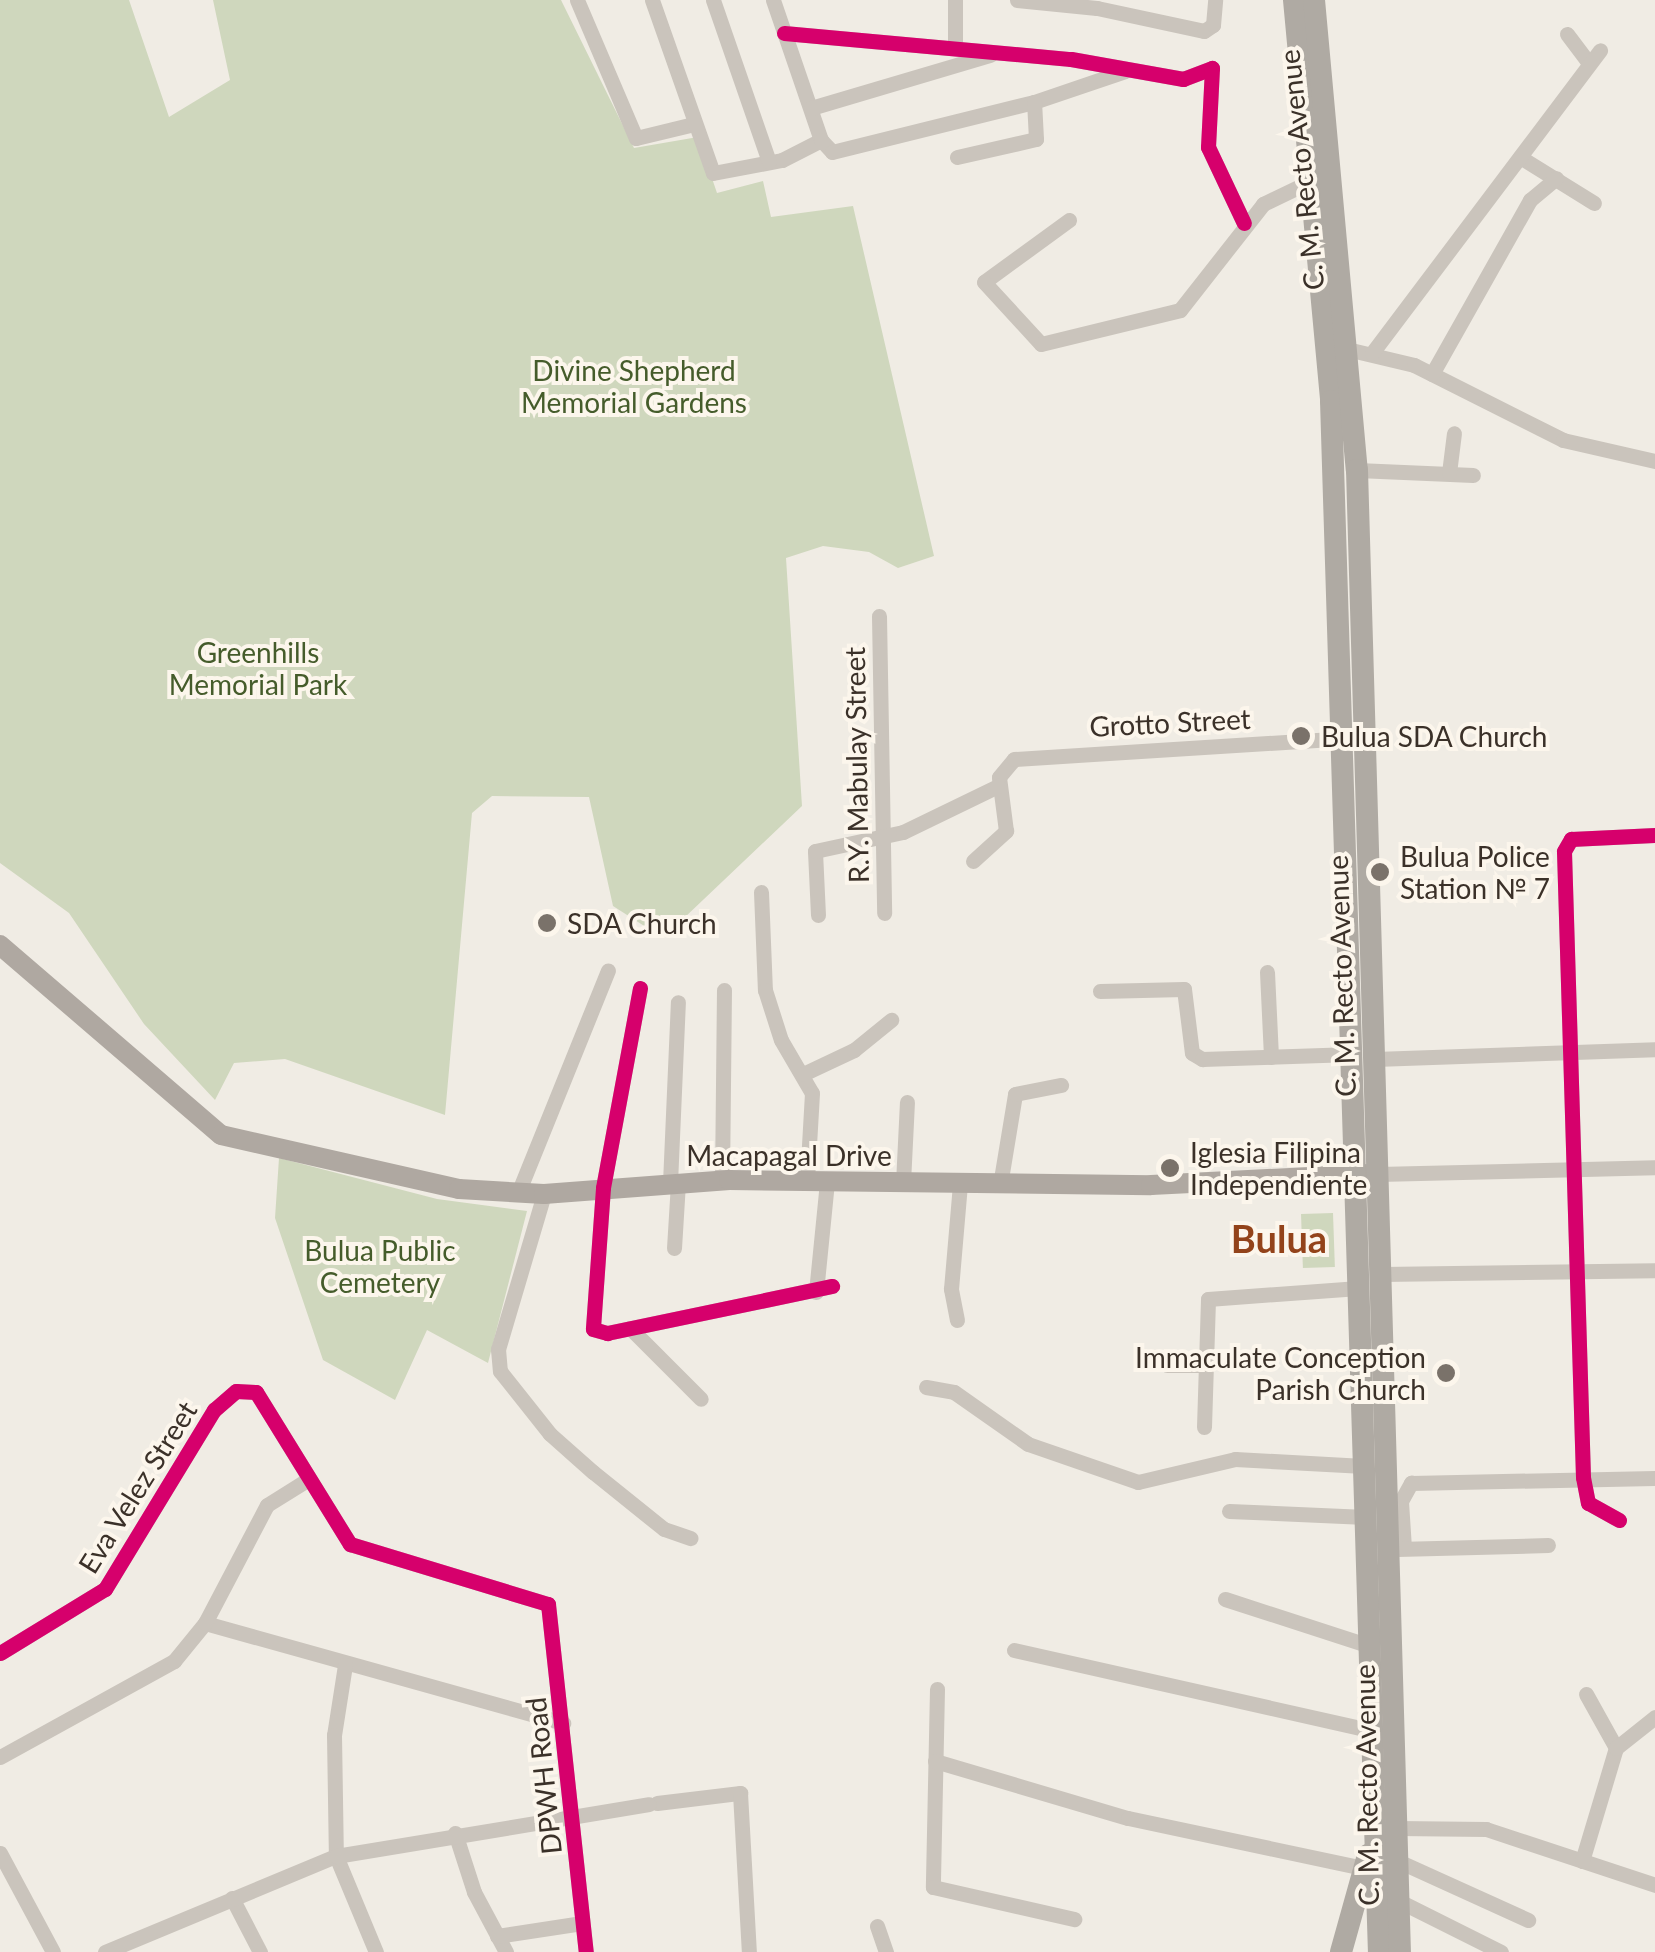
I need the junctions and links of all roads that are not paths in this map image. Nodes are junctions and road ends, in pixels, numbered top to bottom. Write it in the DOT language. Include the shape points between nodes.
graph roads {
  1 [pos="577,0"];
  2 [pos="652,0"];
  3 [pos="713,0"];
  4 [pos="772,0"];
  5 [pos="955,0"];
  6 [pos="1018,0"];
  7 [pos="1215,0"];
  8 [pos="1294,0"];
  9 [pos="1314,0"];
  10 [pos="784,33"];
  11 [pos="1567,34"];
  12 [pos="955,47"];
  13 [pos="1001,52"];
  14 [pos="1124,72"];
  15 [pos="1034,102"];
  16 [pos="812,108"];
  17 [pos="694,124"];
  18 [pos="821,140"];
  19 [pos="957,156"];
  20 [pos="1520,157"];
  21 [pos="769,162"];
  22 [pos="1319,178"];
  23 [pos="1556,178"];
  24 [pos="1594,204"];
  25 [pos="1069,220"];
  26 [pos="1244,224"];
  27 [pos="1361,352"];
  28 [pos="1432,374"];
  29 [pos="1454,433"];
  30 [pos="1655,461"];
  31 [pos="1357,470"];
  32 [pos="1448,473"];
  33 [pos="1473,475"];
  34 [pos="878,616"];
  35 [pos="1353,738"];
  36 [pos="998,786"];
  37 [pos="1655,835"];
  38 [pos="883,838"];
  39 [pos="972,861"];
  40 [pos="761,892"];
  41 [pos="884,913"];
  42 [pos="818,915"];
  43 [pos="0,945"];
  44 [pos="608,970"];
  45 [pos="1268,972"];
  46 [pos="640,988"];
  47 [pos="724,990"];
  48 [pos="1100,992"];
  49 [pos="678,1002"];
  50 [pos="891,1020"];
  51 [pos="1655,1049"];
  52 [pos="1570,1052"];
  53 [pos="1364,1056"];
  54 [pos="1272,1057"];
  55 [pos="804,1074"];
  56 [pos="1061,1086"];
  57 [pos="908,1102"];
  58 [pos="1655,1167"];
  59 [pos="1578,1170"];
  60 [pos="1367,1174"];
  61 [pos="722,1180"];
  62 [pos="817,1181"];
  63 [pos="674,1183"];
  64 [pos="902,1183"];
  65 [pos="960,1184"];
  66 [pos="1000,1185"];
  67 [pos="602,1188"];
  68 [pos="518,1193"];
  69 [pos="544,1194"];
  70 [pos="674,1248"];
  71 [pos="1655,1270"];
  72 [pos="1382,1274"];
  73 [pos="1576,1274"];
  74 [pos="832,1286"];
  75 [pos="1359,1288"];
  76 [pos="816,1292"];
  77 [pos="957,1320"];
  78 [pos="630,1328"];
  79 [pos="1166,1365"];
  80 [pos="1202,1365"];
  81 [pos="926,1386"];
  82 [pos="701,1399"];
  83 [pos="1204,1427"];
  84 [pos="1371,1455"];
  85 [pos="1584,1477"];
  86 [pos="1655,1478"];
  87 [pos="307,1480"];
  88 [pos="1229,1511"];
  89 [pos="1366,1517"];
  90 [pos="1619,1520"];
  91 [pos="690,1538"];
  92 [pos="1548,1544"];
  93 [pos="1387,1549"];
  94 [pos="1225,1600"];
  95 [pos="205,1623"];
  96 [pos="1370,1646"];
  97 [pos="1014,1650"];
  98 [pos="0,1653"];
  99 [pos="345,1665"];
  100 [pos="937,1689"];
  101 [pos="1586,1694"];
  102 [pos="1655,1717"];
  103 [pos="563,1723"];
  104 [pos="1374,1731"];
  105 [pos="1616,1748"];
  106 [pos="0,1757"];
  107 [pos="935,1761"];
  108 [pos="572,1814"];
  109 [pos="1385,1830"];
  110 [pos="455,1833"];
  111 [pos="0,1854"];
  112 [pos="336,1856"];
  113 [pos="1398,1861"];
  114 [pos="1582,1861"];
  115 [pos="1364,1868"];
  116 [pos="1655,1884"];
  117 [pos="232,1898"];
  118 [pos="1399,1901"];
  119 [pos="1074,1919"];
  120 [pos="1528,1920"];
  121 [pos="582,1923"];
  122 [pos="877,1926"];
  123 [pos="148,1935"];
  124 [pos="497,1936"];
  125 [pos="53,1952"];
  126 [pos="105,1952"];
  127 [pos="156,1952"];
  128 [pos="260,1952"];
  129 [pos="376,1952"];
  130 [pos="506,1952"];
  131 [pos="586,1952"];
  132 [pos="748,1952"];
  133 [pos="886,1952"];
  134 [pos="1341,1952"];
  135 [pos="1379,1952"];
  136 [pos="1400,1952"];
  137 [pos="1501,1952"];
  1 -- 17 [label="street" via="636,138"];
  2 -- 17 [label="street"];
  3 -- 21 [label="street"];
  4 -- 10 [label="street"];
  5 -- 12 [label="street"];
  6 -- 7 [label="street" via="1097,8 1204,31 1213,25"];
  8 -- 22 [label="highway, C. M. Recto Avenue"];
  9 -- 22 [label="highway, C. M. Recto Avenue"];
  10 -- 12 [label="street"];
  10 -- 16 [label="street"];
  11 -- 20 [label="street" via="1595,56"];
  12 -- 13 [label="street"];
  13 -- 14 [label="street"];
  13 -- 16 [label="street"];
  14 -- 15 [label="street"];
  14 -- 26 [label="street" via="1183,79 1212,68 1208,147"];
  15 -- 18 [label="street" via="836,152"];
  15 -- 19 [label="street" via="1036,139"];
  16 -- 18 [label="street"];
  17 -- 21 [label="street" via="713,172"];
  18 -- 21 [label="street"];
  20 -- 23 [label="street"];
  20 -- 27 [label="street"];
  22 -- 26 [label="street" via="1280,190"];
  22 -- 27 [label="highway, C. M. Recto Avenue"];
  22 -- 35 [label="highway, C. M. Recto Avenue"];
  23 -- 24 [label="street"];
  23 -- 28 [label="street" via="1530,200"];
  25 -- 26 [label="street" via="984,282 1035,343 1180,310"];
  27 -- 28 [label="street"];
  27 -- 31 [label="highway, C. M. Recto Avenue"];
  28 -- 30 [label="street" via="1563,440"];
  29 -- 32 [label="street"];
  31 -- 32 [label="street"];
  31 -- 35 [label="highway, C. M. Recto Avenue"];
  32 -- 33 [label="street"];
  34 -- 38 [label="street, R.Y. Mabulay Street"];
  35 -- 36 [label="street, Grotto Street" via="1024,757 1008,763"];
  35 -- 53 [label="highway, C. M. Recto Avenue"];
  36 -- 38 [label="street, Grotto Street" via="957,811"];
  36 -- 39 [label="street" via="1006,831"];
  37 -- 52 [label="street" via="1567,844"];
  38 -- 41 [label="street, R.Y. Mabulay Street"];
  38 -- 42 [label="street, Grotto Street" via="815,851"];
  40 -- 55 [label="street" via="765,990 780,1040"];
  43 -- 68 [label="main road, Macapagal Drive" via="233,1140 459,1189"];
  44 -- 68 [label="street"];
  45 -- 54 [label="street"];
  46 -- 67 [label="street"];
  47 -- 61 [label="street"];
  48 -- 54 [label="street" via="1184,989 1197,1058"];
  49 -- 63 [label="street"];
  50 -- 55 [label="street" via="854,1050"];
  51 -- 52 [label="street"];
  52 -- 53 [label="street"];
  52 -- 59 [label="street"];
  53 -- 54 [label="street"];
  53 -- 60 [label="highway, C. M. Recto Avenue"];
  55 -- 62 [label="street" via="812,1093"];
  56 -- 66 [label="street" via="1015,1094"];
  57 -- 64 [label="street"];
  58 -- 59 [label="street, Macapagal Drive"];
  59 -- 60 [label="street, Macapagal Drive"];
  59 -- 73 [label="street"];
  60 -- 66 [label="main road, Macapagal Drive"];
  60 -- 72 [label="highway, C. M. Recto Avenue"];
  60 -- 75 [label="highway, C. M. Recto Avenue"];
  61 -- 62 [label="main road, Macapagal Drive"];
  61 -- 63 [label="main road, Macapagal Drive"];
  62 -- 64 [label="main road, Macapagal Drive"];
  62 -- 76 [label="street"];
  63 -- 67 [label="main road, Macapagal Drive"];
  63 -- 70 [label="street"];
  64 -- 65 [label="main road, Macapagal Drive"];
  65 -- 66 [label="main road, Macapagal Drive"];
  65 -- 77 [label="street" via="951,1290"];
  67 -- 69 [label="main road, Macapagal Drive"];
  67 -- 78 [label="street" via="592,1324 600,1334"];
  68 -- 69 [label="main road, Macapagal Drive"];
  69 -- 91 [label="street" via="498,1349 500,1371 581,1462 664,1529"];
  71 -- 73 [label="street"];
  72 -- 73 [label="street"];
  72 -- 84 [label="highway, C. M. Recto Avenue"];
  73 -- 85 [label="street"];
  74 -- 76 [label="street"];
  75 -- 80 [label="street" via="1208,1299"];
  75 -- 84 [label="highway, C. M. Recto Avenue"];
  76 -- 78 [label="street"];
  78 -- 82 [label="street"];
  79 -- 80 [label="street"];
  80 -- 83 [label="street"];
  81 -- 84 [label="street" via="954,1392 1028,1444 1138,1482 1235,1459"];
  84 -- 89 [label="highway, C. M. Recto Avenue"];
  84 -- 93 [label="highway, C. M. Recto Avenue"];
  85 -- 86 [label="street"];
  85 -- 90 [label="street" via="1588,1503"];
  85 -- 93 [label="street" via="1411,1483"];
  87 -- 95 [label="street" via="268,1506"];
  87 -- 98 [label="street, Eva Velez Street" via="264,1399 247,1390 226,1396 105,1589"];
  87 -- 103 [label="street, DPWH Road" via="340,1535 362,1550 541,1598 550,1611"];
  88 -- 89 [label="street"];
  89 -- 93 [label="highway, C. M. Recto Avenue"];
  92 -- 93 [label="street"];
  93 -- 96 [label="highway, C. M. Recto Avenue"];
  93 -- 109 [label="highway, C. M. Recto Avenue"];
  94 -- 96 [label="street"];
  95 -- 99 [label="street"];
  95 -- 106 [label="street" via="157,1674"];
  96 -- 104 [label="highway, C. M. Recto Avenue"];
  97 -- 104 [label="street"];
  99 -- 103 [label="street"];
  99 -- 112 [label="street" via="334,1735"];
  100 -- 107 [label="street"];
  101 -- 105 [label="street"];
  102 -- 105 [label="street"];
  103 -- 108 [label="street, DPWH Road"];
  104 -- 109 [label="highway, C. M. Recto Avenue"];
  105 -- 114 [label="street"];
  107 -- 115 [label="street" via="1128,1818"];
  107 -- 119 [label="street" via="933,1887"];
  108 -- 110 [label="street"];
  108 -- 121 [label="street, DPWH Road"];
  108 -- 132 [label="street" via="740,1794"];
  109 -- 113 [label="highway, C. M. Recto Avenue"];
  109 -- 114 [label="street" via="1486,1829"];
  109 -- 115 [label="highway"];
  109 -- 135 [label="highway, C. M. Recto Avenue"];
  110 -- 112 [label="street"];
  110 -- 124 [label="street"];
  111 -- 125 [label="street"];
  112 -- 117 [label="street"];
  112 -- 129 [label="street"];
  113 -- 118 [label="highway, C. M. Recto Avenue"];
  113 -- 120 [label="street"];
  114 -- 116 [label="street"];
  115 -- 134 [label="highway"];
  117 -- 123 [label="street"];
  117 -- 128 [label="street"];
  118 -- 136 [label="highway, C. M. Recto Avenue"];
  118 -- 137 [label="street"];
  121 -- 124 [label="street"];
  121 -- 131 [label="street, DPWH Road"];
  122 -- 133 [label="street"];
  123 -- 126 [label="street"];
  123 -- 127 [label="street"];
  124 -- 130 [label="street"];
}
